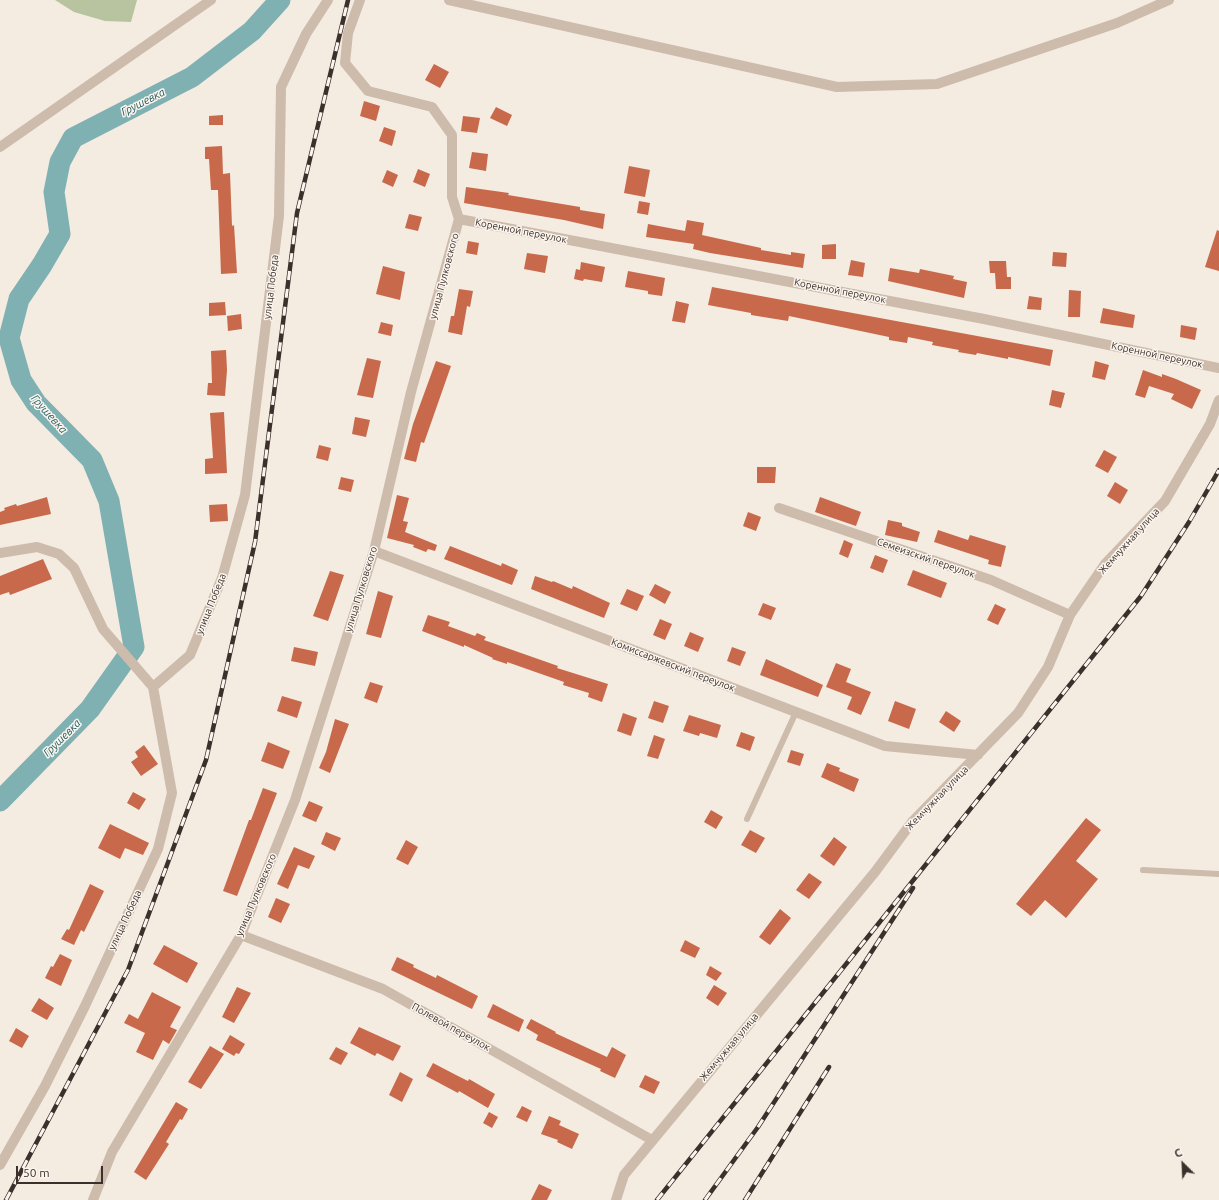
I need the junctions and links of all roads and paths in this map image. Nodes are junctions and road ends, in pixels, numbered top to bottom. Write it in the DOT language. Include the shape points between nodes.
graph roads {
  1 [pos="211,0"];
  2 [pos="328,0"];
  3 [pos="360,0"];
  4 [pos="449,0"];
  5 [pos="1169,0"];
  6 [pos="473,2"];
  7 [pos="0,147"];
  8 [pos="459,220"];
  9 [pos="1219,368"];
  10 [pos="1219,400"];
  11 [pos="779,508"];
  12 [pos="374,551"];
  13 [pos="0,553"];
  14 [pos="1070,615"];
  15 [pos="153,687"];
  16 [pos="796,712"];
  17 [pos="978,755"];
  18 [pos="747,819"];
  19 [pos="1143,870"];
  20 [pos="1219,874"];
  21 [pos="241,935"];
  22 [pos="652,1140"];
  23 [pos="0,1166"];
  24 [pos="93,1200"];
  25 [pos="616,1200"];
  1 -- 7 [label="street"];
  2 -- 15 [label="street, улица Победа" via="306,34 281,87 279,216 245,495 222,578 190,655"];
  3 -- 8 [label="street, улица Пулковского" via="348,33 345,63 368,91 432,107 452,135 452,197"];
  4 -- 6 [label="street"];
  5 -- 6 [label="street" via="1117,23 937,84 837,87"];
  8 -- 9 [label="street, Коренной переулок" via="984,319"];
  8 -- 12 [label="street, улица Пулковского" via="411,392"];
  10 -- 14 [label="street, Жемчужная улица" via="1210,424 1165,501 1105,564"];
  11 -- 14 [label="street, Семеизский переулок" via="991,580"];
  12 -- 16 [label="street, Комиссаржевский переулок"];
  12 -- 21 [label="street, улица Пулковского" via="295,800"];
  13 -- 15 [label="street" via="37,547 59,554 74,568 103,628"];
  14 -- 17 [label="street, Жемчужная улица" via="1048,667 1018,713"];
  15 -- 23 [label="street, улица Победа" via="172,793 158,849 85,1006 45,1086"];
  16 -- 17 [label="street, Комиссаржевский переулок" via="885,746"];
  16 -- 18 [label="lane"];
  17 -- 22 [label="street, Жемчужная улица" via="912,822 875,872"];
  19 -- 20 [label="lane"];
  21 -- 22 [label="street, Полевой переулок" via="383,989"];
  21 -- 24 [label="street, улица Пулковского" via="112,1152"];
  22 -- 25 [label="street, Жемчужная улица" via="624,1175"];
}
